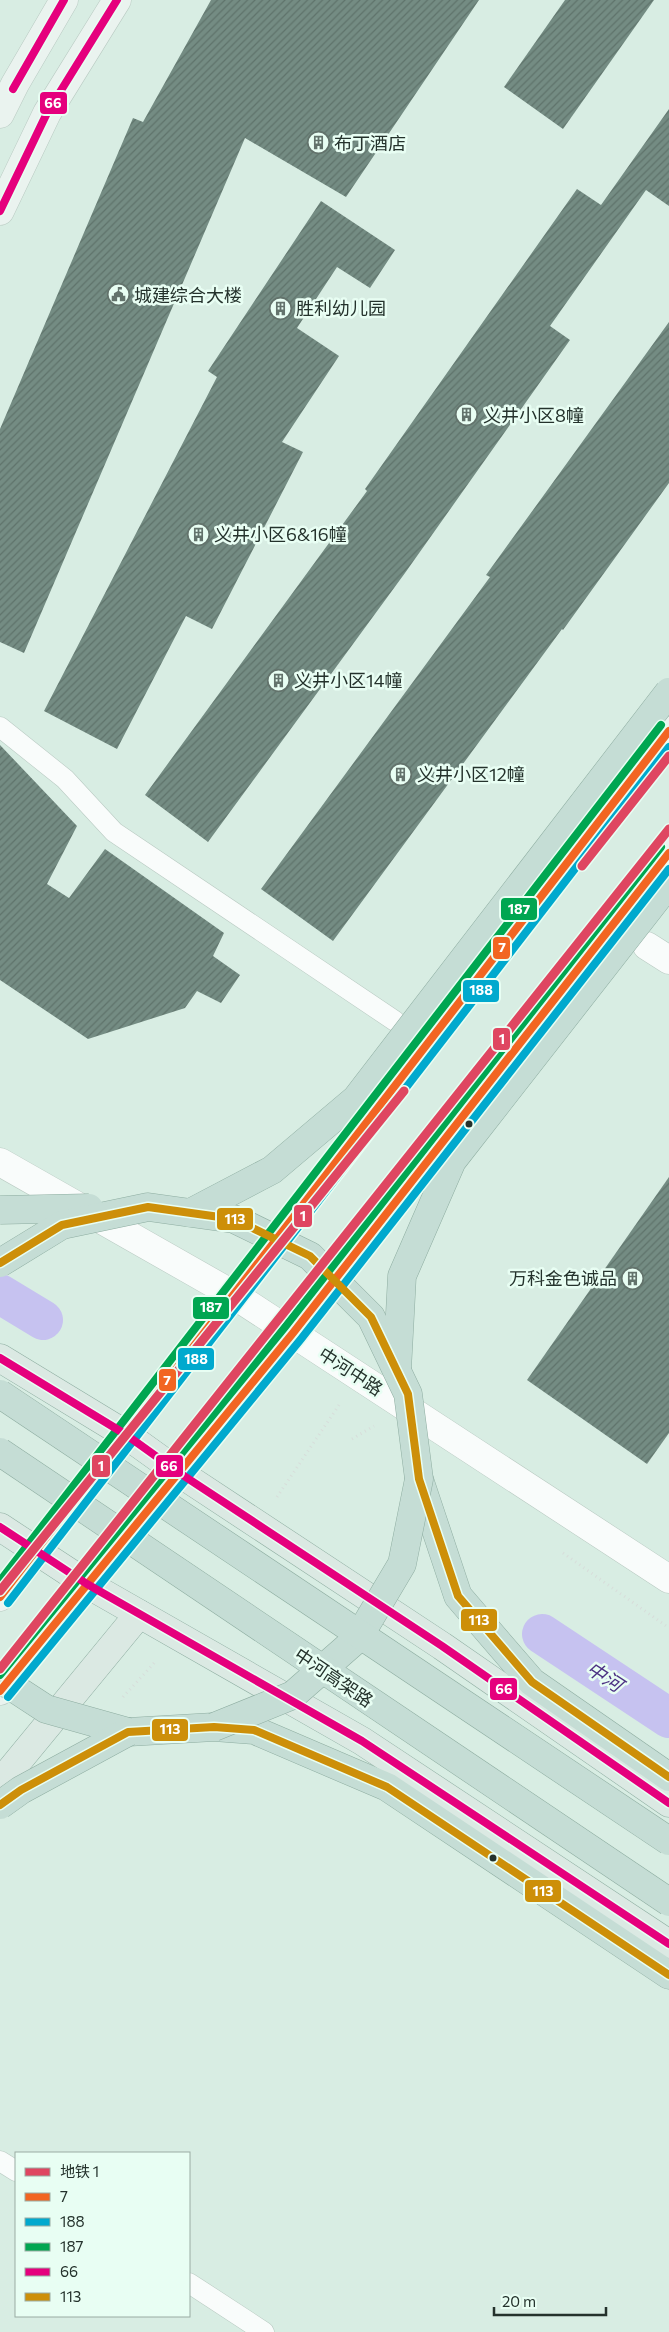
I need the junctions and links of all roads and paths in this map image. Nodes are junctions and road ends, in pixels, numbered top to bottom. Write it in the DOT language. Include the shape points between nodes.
graph roads {
  1 [pos="64,0"];
  2 [pos="117,0"];
  3 [pos="0,114"];
  4 [pos="0,210"];
  5 [pos="669,692"];
  6 [pos="0,726"];
  7 [pos="669,731"];
  8 [pos="669,853"];
  9 [pos="669,883"];
  10 [pos="395,1021"];
  11 [pos="0,1162"];
  12 [pos="148,1207"];
  13 [pos="0,1210"];
  14 [pos="190,1213"];
  15 [pos="0,1262"];
  16 [pos="234,1295"];
  17 [pos="293,1333"];
  18 [pos="0,1358"];
  19 [pos="397,1371"];
  20 [pos="0,1394"];
  21 [pos="125,1434"];
  22 [pos="0,1452"];
  23 [pos="178,1472"];
  24 [pos="419,1480"];
  25 [pos="0,1527"];
  26 [pos="35,1551"];
  27 [pos="669,1579"];
  28 [pos="87,1584"];
  29 [pos="0,1597"];
  30 [pos="139,1614"];
  31 [pos="0,1679"];
  32 [pos="0,1691"];
  33 [pos="214,1727"];
  34 [pos="128,1732"];
  35 [pos="669,1777"];
  36 [pos="0,1783"];
  37 [pos="669,1803"];
  38 [pos="0,1805"];
  39 [pos="669,1841"];
  40 [pos="669,1902"];
  41 [pos="669,1944"];
  42 [pos="669,1975"];
  43 [pos="0,2161"];
  44 [pos="15,2170"];
  45 [pos="190,2284"];
  46 [pos="264,2332"];
  1 -- 3 [label="main road"];
  2 -- 4 [label="main road" via="47,114"];
  5 -- 14 [label="highway, bridge" via="356,1099 272,1170"];
  6 -- 10 [label="lane" via="65,779 114,832"];
  7 -- 16 [label="main road"];
  8 -- 17 [label="main road"];
  9 -- 19 [label="highway, bridge" via="452,1161 402,1276"];
  11 -- 16 [label="street, 中河中路"];
  12 -- 13 [label="highway, bridge"];
  12 -- 14 [label="highway, bridge"];
  12 -- 15 [label="highway, bridge" via="62,1225"];
  14 -- 19 [label="highway, bridge" via="234,1218 310,1256 371,1317"];
  16 -- 17 [label="street, 中河中路"];
  16 -- 21 [label="main road"];
  17 -- 23 [label="main road"];
  17 -- 27 [label="street, 中河中路"];
  18 -- 21 [label="main road"];
  19 -- 24 [label="highway, bridge" via="408,1394"];
  20 -- 39 [label="highway, bridge"];
  21 -- 23 [label="main road"];
  21 -- 26 [label="main road"];
  22 -- 40 [label="highway, 中河高架路, bridge"];
  23 -- 28 [label="main road"];
  23 -- 37 [label="main road" via="442,1646"];
  24 -- 33 [label="highway, bridge" via="402,1564 358,1638 293,1694"];
  24 -- 35 [label="highway" via="458,1596 532,1682"];
  25 -- 26 [label="main road"];
  26 -- 28 [label="main road"];
  26 -- 29 [label="main road"];
  28 -- 30 [label="main road"];
  28 -- 32 [label="main road"];
  30 -- 36 [label="main road"];
  30 -- 41 [label="main road" via="362,1740"];
  31 -- 34 [label="highway, bridge" via="46,1709"];
  33 -- 34 [label="highway"];
  33 -- 42 [label="highway" via="254,1730 387,1787"];
  34 -- 38 [label="highway, bridge" via="21,1790"];
  43 -- 44 [label="lane"];
  45 -- 46 [label="lane"];
}
